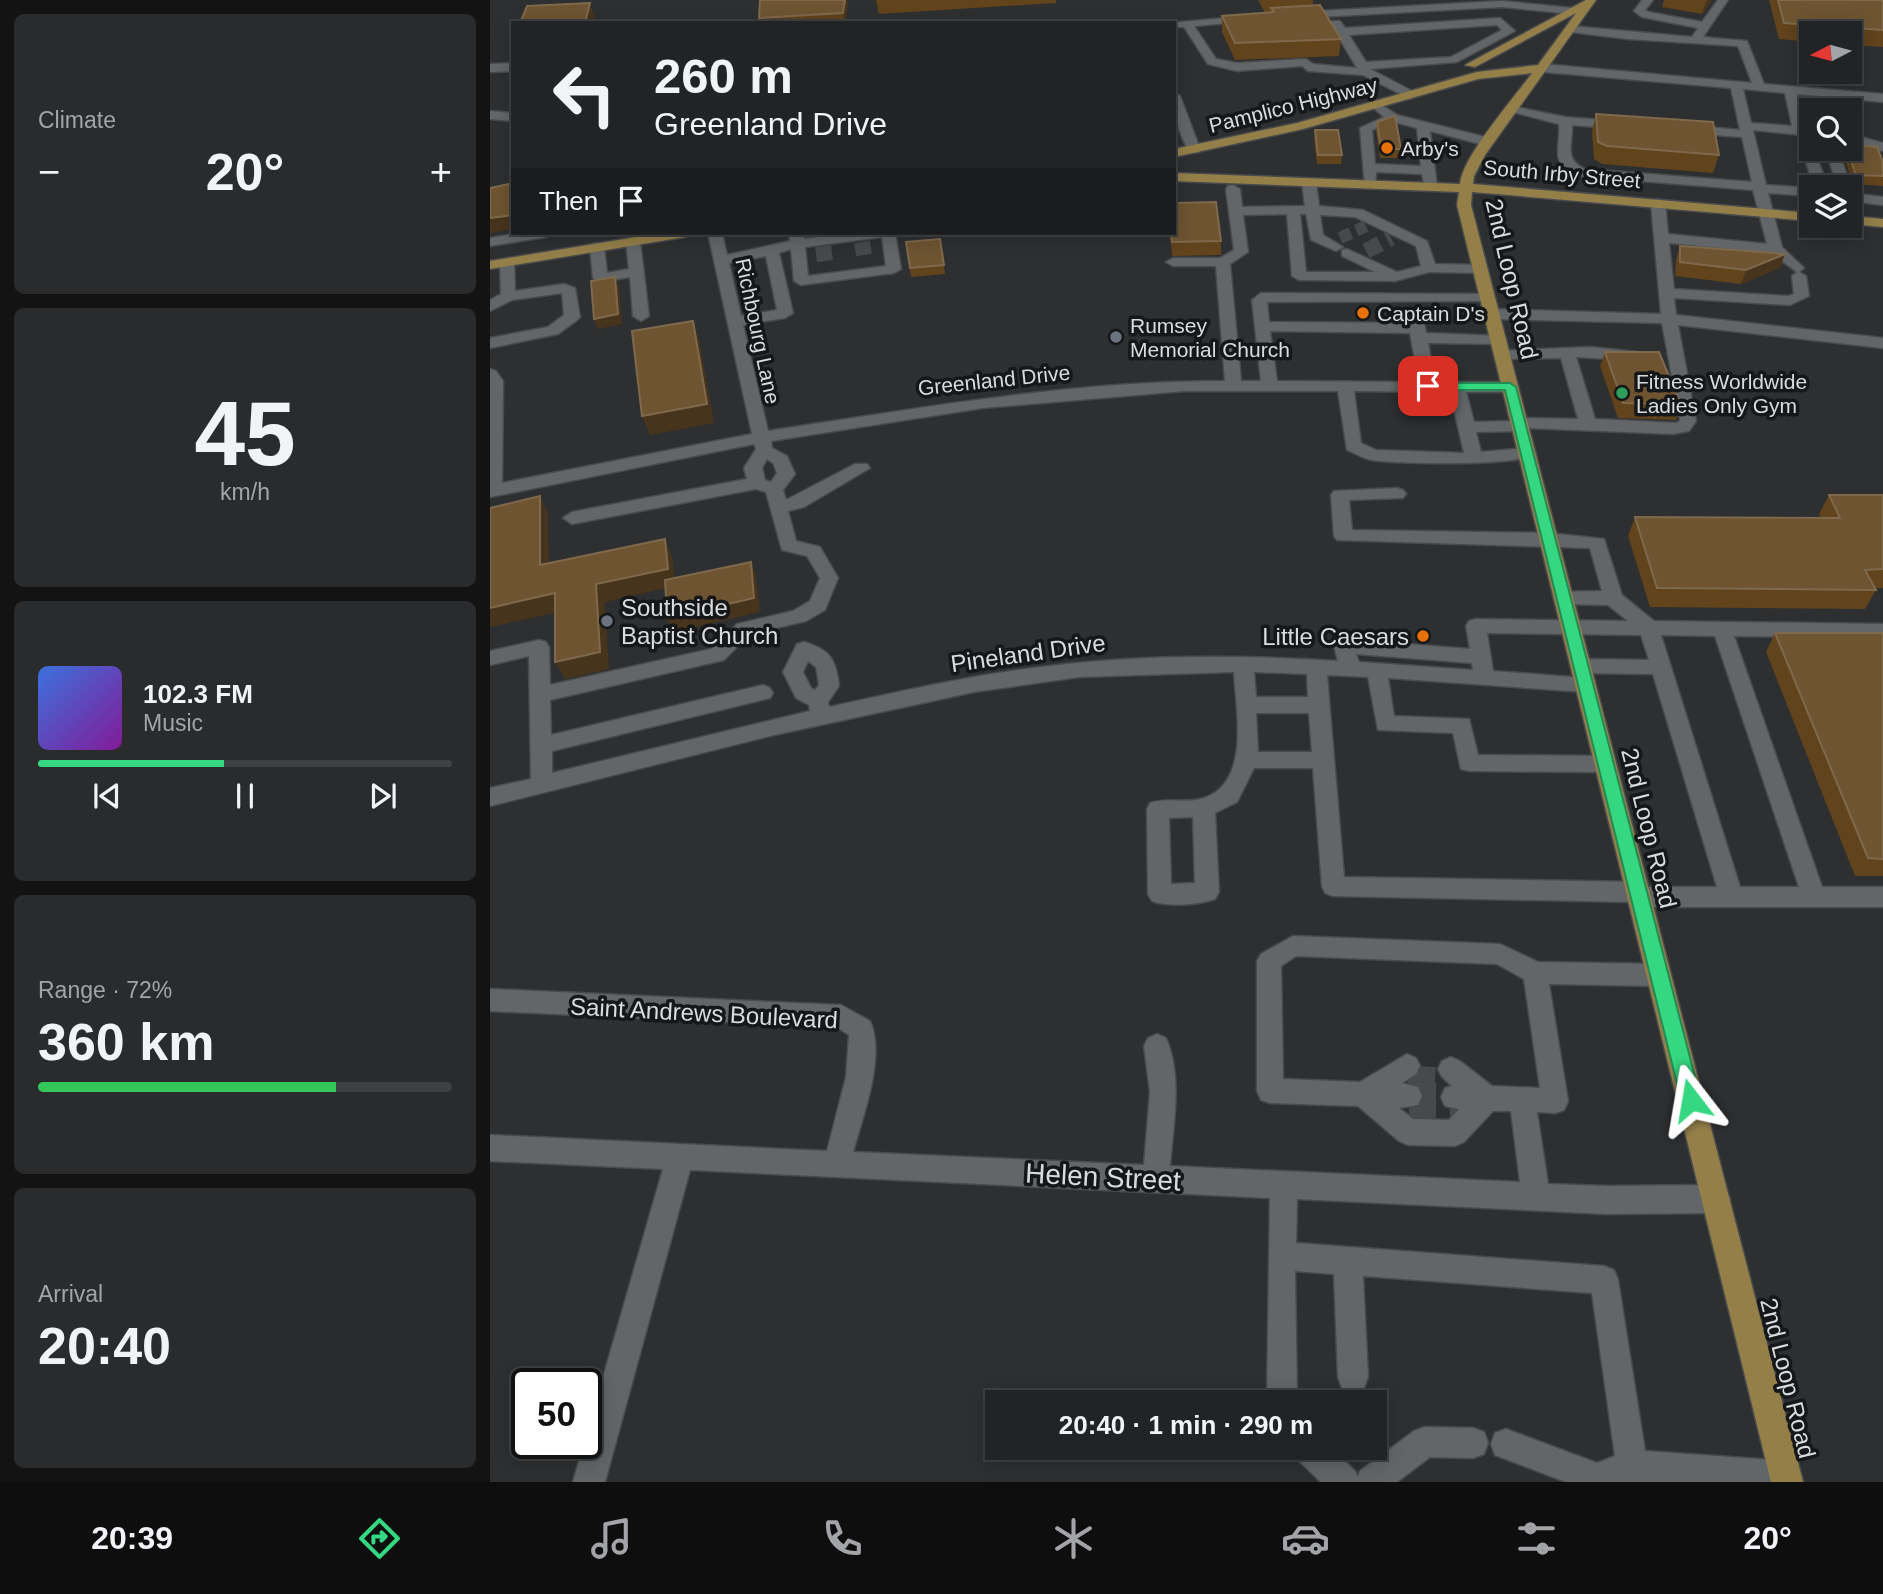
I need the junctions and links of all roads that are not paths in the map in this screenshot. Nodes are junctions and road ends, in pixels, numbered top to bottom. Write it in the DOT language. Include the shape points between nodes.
graph roads {
  1 [pos="1591,0"];
  2 [pos="1648,0"];
  3 [pos="1723,0"];
  4 [pos="1501,2"];
  5 [pos="1573,11"];
  6 [pos="1330,13"];
  7 [pos="1291,16"];
  8 [pos="1265,18"];
  9 [pos="1180,23"];
  10 [pos="1705,26"];
  11 [pos="1571,29"];
  12 [pos="1341,32"];
  13 [pos="1696,40"];
  14 [pos="1471,65"];
  15 [pos="511,67"];
  16 [pos="490,68"];
  17 [pos="1543,68"];
  18 [pos="1364,69"];
  19 [pos="1461,81"];
  20 [pos="1736,85"];
  21 [pos="1759,87"];
  22 [pos="1790,90"];
  23 [pos="1415,93"];
  24 [pos="1883,98"];
  25 [pos="1176,106"];
  26 [pos="1377,106"];
  27 [pos="1514,106"];
  28 [pos="490,115"];
  29 [pos="1799,115"];
  30 [pos="511,117"];
  31 [pos="1393,118"];
  32 [pos="1565,121"];
  33 [pos="1423,125"];
  34 [pos="1630,125"];
  35 [pos="1180,126"];
  36 [pos="1670,128"];
  37 [pos="1746,130"];
  38 [pos="1799,131"];
  39 [pos="1862,136"];
  40 [pos="1883,136"];
  41 [pos="1862,140"];
  42 [pos="1488,142"];
  43 [pos="1883,147"];
  44 [pos="1194,149"];
  45 [pos="1176,153"];
  46 [pos="1368,168"];
  47 [pos="1428,170"];
  48 [pos="1176,177"];
  49 [pos="1309,183"];
  50 [pos="1363,185"];
  51 [pos="1430,186"];
  52 [pos="1465,187"];
  53 [pos="1759,187"];
  54 [pos="1233,189"];
  55 [pos="1176,191"];
  56 [pos="1799,191"];
  57 [pos="1862,198"];
  58 [pos="1883,201"];
  59 [pos="1658,203"];
  60 [pos="1293,210"];
  61 [pos="1312,210"];
  62 [pos="1236,211"];
  63 [pos="1765,213"];
  64 [pos="1799,216"];
  65 [pos="1366,220"];
  66 [pos="1862,221"];
  67 [pos="1883,223"];
  68 [pos="534,235"];
  69 [pos="670,235"];
  70 [pos="715,235"];
  71 [pos="877,235"];
  72 [pos="888,235"];
  73 [pos="797,238"];
  74 [pos="1661,238"];
  75 [pos="633,241"];
  76 [pos="490,242"];
  77 [pos="605,242"];
  78 [pos="862,244"];
  79 [pos="824,249"];
  80 [pos="1775,249"];
  81 [pos="772,251"];
  82 [pos="721,260"];
  83 [pos="507,262"];
  84 [pos="1173,262"];
  85 [pos="1223,262"];
  86 [pos="490,265"];
  87 [pos="1429,268"];
  88 [pos="1480,269"];
  89 [pos="637,272"];
  90 [pos="867,273"];
  91 [pos="828,278"];
  92 [pos="1395,278"];
  93 [pos="1667,293"];
  94 [pos="508,296"];
  95 [pos="1412,297"];
  96 [pos="490,306"];
  97 [pos="1490,306"];
  98 [pos="641,317"];
  99 [pos="1669,319"];
  100 [pos="734,322"];
  101 [pos="1262,327"];
  102 [pos="1418,333"];
  103 [pos="490,342"];
  104 [pos="1883,343"];
  105 [pos="1500,346"];
  106 [pos="1567,353"];
  107 [pos="1664,359"];
  108 [pos="490,374"];
  109 [pos="1233,385"];
  110 [pos="1269,385"];
  111 [pos="1345,386"];
  112 [pos="1428,386"];
  113 [pos="1457,386"];
  114 [pos="1510,387"];
  115 [pos="1520,424"];
  116 [pos="1588,424"];
  117 [pos="1467,427"];
  118 [pos="762,444"];
  119 [pos="1527,453"];
  120 [pos="1474,457"];
  121 [pos="861,468"];
  122 [pos="765,486"];
  123 [pos="492,490"];
  124 [pos="1397,494"];
  125 [pos="778,508"];
  126 [pos="572,518"];
  127 [pos="1549,539"];
  128 [pos="1563,597"];
  129 [pos="1613,598"];
  130 [pos="799,616"];
  131 [pos="1571,628"];
  132 [pos="1650,628"];
  133 [pos="1722,629"];
  134 [pos="1883,631"];
  135 [pos="1481,657"];
  136 [pos="490,658"];
  137 [pos="1244,664"];
  138 [pos="1316,666"];
  139 [pos="1350,667"];
  140 [pos="1661,667"];
  141 [pos="1377,669"];
  142 [pos="1583,676"];
  143 [pos="1484,679"];
  144 [pos="763,693"];
  145 [pos="541,695"];
  146 [pos="1245,705"];
  147 [pos="1319,705"];
  148 [pos="820,709"];
  149 [pos="541,745"];
  150 [pos="1248,760"];
  151 [pos="1324,760"];
  152 [pos="1605,764"];
  153 [pos="542,785"];
  154 [pos="490,797"];
  155 [pos="1203,808"];
  156 [pos="1639,895"];
  157 [pos="1732,897"];
  158 [pos="1814,897"];
  159 [pos="1883,898"];
  160 [pos="1535,973"];
  161 [pos="1659,975"];
  162 [pos="490,1000"];
  163 [pos="1157,1046"];
  164 [pos="1363,1094"];
  165 [pos="1487,1098"];
  166 [pos="1522,1099"];
  167 [pos="490,1149"];
  168 [pos="680,1157"];
  169 [pos="837,1164"];
  170 [pos="1156,1179"];
  171 [pos="1284,1185"];
  172 [pos="1536,1197"];
  173 [pos="1716,1199"];
  174 [pos="1281,1256"];
  175 [pos="1348,1261"];
  176 [pos="1353,1377"];
  177 [pos="1282,1390"];
  178 [pos="1473,1443"];
  179 [pos="1506,1444"];
  180 [pos="1320,1460"];
  181 [pos="1632,1465"];
  182 [pos="1592,1480"];
  183 [pos="1786,1480"];
  184 [pos="589,1482"];
  185 [pos="1343,1482"];
  186 [pos="1371,1482"];
  1 -- 5 [label="main road, Pamplico Highway"];
  1 -- 11 [label="main road, Pamplico Highway"];
  2 -- 10 [label="street" via="1639,11 1646,15"];
  3 -- 10 [label="street"];
  4 -- 5 [label="street"];
  4 -- 6 [label="street"];
  5 -- 14 [label="main road, Pamplico Highway"];
  6 -- 7 [label="street"];
  6 -- 12 [label="street"];
  8 -- 9 [label="street"];
  9 -- 18 [label="street" via="1212,62 1237,67 1306,62 1308,67"];
  10 -- 13 [label="street"];
  11 -- 13 [label="street"];
  11 -- 17 [label="main road, Pamplico Highway"];
  12 -- 18 [label="street"];
  12 -- 18 [label="street" via="1500,21 1509,31 1453,60"];
  13 -- 21 [label="street" via="1743,43"];
  14 -- 17 [label="main road, Pamplico Highway"];
  14 -- 23 [label="main road, Pamplico Highway"];
  15 -- 16 [label="street"];
  17 -- 19 [label="main road, Pamplico Highway"];
  17 -- 20 [label="street"];
  17 -- 27 [label="main road, Pamplico Highway"];
  18 -- 23 [label="street"];
  19 -- 23 [label="main road, Pamplico Highway"];
  19 -- 27 [label="main road" via="1502,88"];
  20 -- 21 [label="street"];
  20 -- 37 [label="street"];
  21 -- 22 [label="street"];
  22 -- 24 [label="street"];
  22 -- 29 [label="street"];
  23 -- 26 [label="main road, Pamplico Highway"];
  25 -- 35 [label="street"];
  26 -- 31 [label="street"];
  26 -- 44 [label="main road, Pamplico Highway"];
  27 -- 32 [label="street"];
  27 -- 42 [label="main road, Pamplico Highway"];
  28 -- 30 [label="street"];
  31 -- 33 [label="street"];
  31 -- 46 [label="street" via="1366,128"];
  32 -- 34 [label="street"];
  32 -- 53 [label="street" via="1562,153 1571,169 1582,173"];
  33 -- 42 [label="street"];
  33 -- 47 [label="street"];
  35 -- 44 [label="street"];
  36 -- 37 [label="street"];
  37 -- 38 [label="street"];
  37 -- 53 [label="street"];
  39 -- 40 [label="street"];
  41 -- 43 [label="street"];
  42 -- 52 [label="main road, Pamplico Highway"];
  44 -- 45 [label="main road, Pamplico Highway"];
  46 -- 47 [label="street"];
  46 -- 50 [label="street"];
  47 -- 51 [label="street"];
  48 -- 49 [label="main road, South Irby Street"];
  49 -- 50 [label="main road, South Irby Street"];
  49 -- 54 [label="main road, South Irby Street"];
  49 -- 61 [label="street"];
  50 -- 51 [label="main road, South Irby Street"];
  50 -- 65 [label="street"];
  51 -- 52 [label="main road, South Irby Street"];
  52 -- 59 [label="main road, South Irby Street"];
  52 -- 88 [label="main road, 2nd Loop Road" via="1464,205"];
  53 -- 56 [label="street"];
  53 -- 63 [label="street"];
  54 -- 55 [label="main road, South Irby Street"];
  54 -- 62 [label="street"];
  57 -- 58 [label="street"];
  59 -- 63 [label="main road, South Irby Street"];
  59 -- 74 [label="street"];
  60 -- 61 [label="street"];
  60 -- 62 [label="street"];
  60 -- 92 [label="street" via="1298,276"];
  61 -- 65 [label="street"];
  61 -- 92 [label="street" via="1316,237"];
  62 -- 85 [label="street" via="1241,252"];
  63 -- 64 [label="main road, South Irby Street"];
  63 -- 80 [label="street"];
  65 -- 87 [label="street" via="1422,244"];
  66 -- 67 [label="main road"];
  68 -- 76 [label="street"];
  69 -- 75 [label="main road"];
  70 -- 82 [label="street, Richbourg Lane"];
  71 -- 78 [label="street"];
  72 -- 90 [label="street" via="894,269"];
  73 -- 79 [label="street"];
  73 -- 81 [label="street"];
  73 -- 91 [label="street" via="801,281"];
  74 -- 80 [label="street"];
  74 -- 93 [label="street"];
  75 -- 77 [label="main road"];
  75 -- 89 [label="street"];
  77 -- 83 [label="main road"];
  77 -- 89 [label="street" via="600,278"];
  78 -- 79 [label="street"];
  78 -- 90 [label="street"];
  79 -- 91 [label="street"];
  80 -- 93 [label="street" via="1798,272 1802,296 1771,301"];
  81 -- 82 [label="street"];
  81 -- 100 [label="street" via="785,313"];
  82 -- 100 [label="street, Richbourg Lane"];
  83 -- 86 [label="main road"];
  83 -- 94 [label="street"];
  84 -- 85 [label="street"];
  85 -- 109 [label="street"];
  87 -- 88 [label="street"];
  87 -- 92 [label="street"];
  88 -- 97 [label="main road, 2nd Loop Road"];
  89 -- 98 [label="street"];
  90 -- 91 [label="street"];
  93 -- 99 [label="street"];
  94 -- 96 [label="street"];
  94 -- 103 [label="street" via="564,288 570,291 572,317 553,331"];
  95 -- 97 [label="street"];
  95 -- 101 [label="street" via="1266,296 1259,300"];
  95 -- 102 [label="street"];
  97 -- 99 [label="street"];
  97 -- 105 [label="main road, 2nd Loop Road"];
  99 -- 104 [label="street"];
  99 -- 107 [label="street"];
  100 -- 118 [label="street, Richbourg Lane"];
  101 -- 102 [label="street"];
  101 -- 110 [label="street"];
  102 -- 105 [label="street"];
  102 -- 112 [label="street"];
  105 -- 106 [label="street"];
  105 -- 114 [label="main road, 2nd Loop Road"];
  106 -- 107 [label="street"];
  106 -- 116 [label="street"];
  107 -- 116 [label="street" via="1688,421 1683,427"];
  108 -- 123 [label="street" via="495,381"];
  109 -- 110 [label="street, Greenland Drive"];
  109 -- 118 [label="street, Greenland Drive" via="983,403"];
  110 -- 111 [label="street, Greenland Drive"];
  111 -- 112 [label="street, Greenland Drive"];
  111 -- 120 [label="street" via="1353,446 1373,455"];
  112 -- 113 [label="street, Greenland Drive"];
  113 -- 114 [label="street, Greenland Drive"];
  113 -- 117 [label="street"];
  114 -- 115 [label="main road, 2nd Loop Road"];
  115 -- 116 [label="street"];
  115 -- 117 [label="street"];
  115 -- 119 [label="main road, 2nd Loop Road"];
  117 -- 120 [label="street"];
  118 -- 122 [label="street" via="753,468"];
  118 -- 122 [label="street" via="781,460 786,474"];
  118 -- 123 [label="street, Greenland Drive"];
  119 -- 120 [label="street"];
  119 -- 127 [label="main road, 2nd Loop Road"];
  121 -- 125 [label="street" via="798,503"];
  122 -- 125 [label="street"];
  122 -- 126 [label="street"];
  124 -- 127 [label="street" via="1340,495 1343,536"];
  125 -- 130 [label="street" via="788,546 814,551 829,578 818,605"];
  127 -- 128 [label="main road, 2nd Loop Road"];
  127 -- 129 [label="street" via="1598,543"];
  128 -- 129 [label="street"];
  128 -- 131 [label="main road, 2nd Loop Road"];
  129 -- 132 [label="street"];
  130 -- 145 [label="street" via="744,629 717,655"];
  130 -- 148 [label="street" via="804,649 826,663 829,686"];
  131 -- 132 [label="street"];
  131 -- 135 [label="street" via="1476,626"];
  131 -- 142 [label="main road, 2nd Loop Road"];
  132 -- 133 [label="street"];
  132 -- 140 [label="street"];
  133 -- 134 [label="street"];
  133 -- 158 [label="street"];
  135 -- 139 [label="street" via="1344,646"];
  135 -- 143 [label="street"];
  136 -- 145 [label="street" via="540,647"];
  137 -- 138 [label="street, Pineland Drive"];
  137 -- 146 [label="street"];
  137 -- 148 [label="street, Pineland Drive" via="1144,665 1016,678"];
  138 -- 139 [label="street, Pineland Drive"];
  138 -- 147 [label="street"];
  139 -- 141 [label="street, Pineland Drive"];
  140 -- 142 [label="street, Pineland Drive"];
  140 -- 157 [label="street"];
  141 -- 143 [label="street, Pineland Drive"];
  141 -- 152 [label="street" via="1385,724 1462,725 1469,763"];
  142 -- 143 [label="street, Pineland Drive"];
  142 -- 152 [label="main road, 2nd Loop Road"];
  144 -- 149 [label="street"];
  145 -- 149 [label="street"];
  146 -- 147 [label="street"];
  146 -- 150 [label="street"];
  147 -- 151 [label="street"];
  148 -- 153 [label="street, Pineland Drive"];
  149 -- 153 [label="street"];
  150 -- 151 [label="street"];
  150 -- 155 [label="street" via="1229,796"];
  151 -- 156 [label="street" via="1334,886"];
  152 -- 156 [label="main road, 2nd Loop Road"];
  153 -- 154 [label="street, Pineland Drive"];
  156 -- 157 [label="street"];
  156 -- 161 [label="main road, 2nd Loop Road"];
  157 -- 158 [label="street"];
  158 -- 159 [label="street"];
  160 -- 161 [label="street"];
  160 -- 164 [label="street" via="1500,954 1293,946 1269,961 1270,1091"];
  160 -- 166 [label="street" via="1555,1101"];
  161 -- 173 [label="main road, 2nd Loop Road"];
  162 -- 169 [label="street, Saint Andrews Boulevard" via="841,1016 861,1029 864,1041"];
  163 -- 170 [label="street" via="1163,1092"];
  164 -- 164 [label="street" via="1408,1088"];
  164 -- 165 [label="street" via="1408,1132 1455,1133"];
  165 -- 165 [label="street" via="1454,1090"];
  165 -- 166 [label="street"];
  166 -- 172 [label="street"];
  167 -- 168 [label="street, Helen Street"];
  168 -- 169 [label="street, Helen Street"];
  168 -- 184 [label="street"];
  169 -- 170 [label="street, Helen Street"];
  170 -- 171 [label="street, Helen Street"];
  171 -- 172 [label="street, Helen Street"];
  171 -- 174 [label="street"];
  172 -- 173 [label="street, Helen Street"];
  173 -- 183 [label="main road, 2nd Loop Road"];
  174 -- 175 [label="street"];
  174 -- 177 [label="street"];
  175 -- 176 [label="street"];
  175 -- 181 [label="street" via="1604,1280"];
  178 -- 186 [label="street" via="1425,1442"];
  179 -- 182 [label="street"];
  180 -- 185 [label="street"];
  181 -- 182 [label="street"];
  181 -- 183 [label="street"];
}
